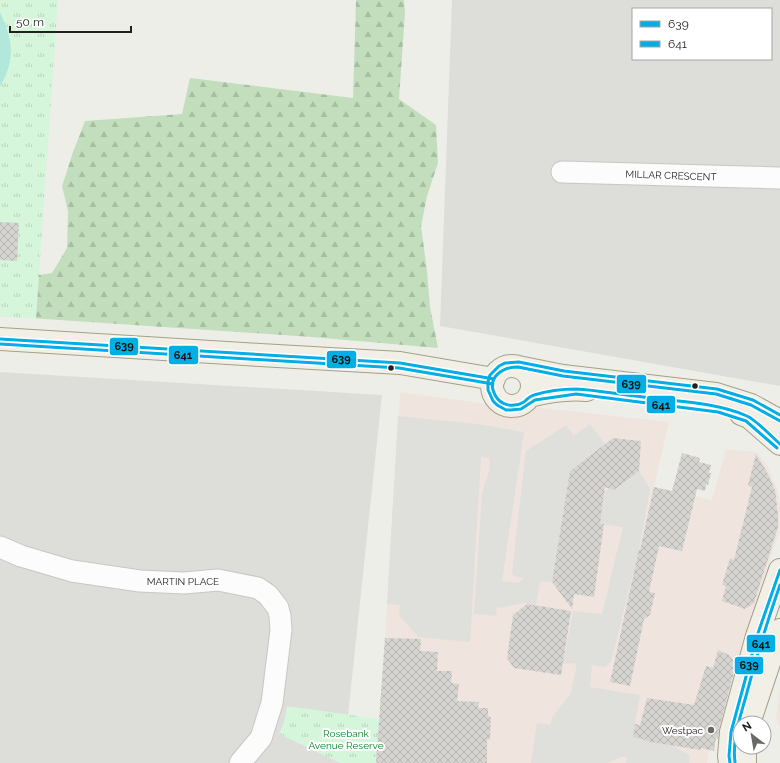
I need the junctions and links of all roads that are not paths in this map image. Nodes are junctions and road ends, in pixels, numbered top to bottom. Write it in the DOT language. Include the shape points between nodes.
graph roads {
  1 [pos="562,172"];
  2 [pos="780,178"];
  3 [pos="0,339"];
  4 [pos="518,367"];
  5 [pos="494,379"];
  6 [pos="529,396"];
  7 [pos="780,421"];
  8 [pos="780,444"];
  9 [pos="0,547"];
  10 [pos="780,570"];
  11 [pos="771,636"];
  12 [pos="751,715"];
  13 [pos="743,758"];
  14 [pos="240,763"];
  1 -- 2 [label="street, MILLAR CRESCENT"];
  3 -- 5 [label="main road" via="400,363"];
  4 -- 5 [label="main road" via="504,368"];
  4 -- 6 [label="main road" via="530,376 532,391"];
  4 -- 7 [label="main road" via="563,376 716,394 751,405"];
  5 -- 6 [label="main road" via="493,392 503,404 514,406 526,401"];
  6 -- 8 [label="main road" via="553,390 576,389 720,407 749,417"];
  9 -- 14 [label="street, MARTIN PLACE" via="72,571 140,581 184,583 218,580 258,588 268,595 278,608 281,630 272,703 261,738"];
  10 -- 11 [label="main road"];
  11 -- 12 [label="main road"];
  11 -- 13 [label="main road" via="731,732 728,756"];
}
